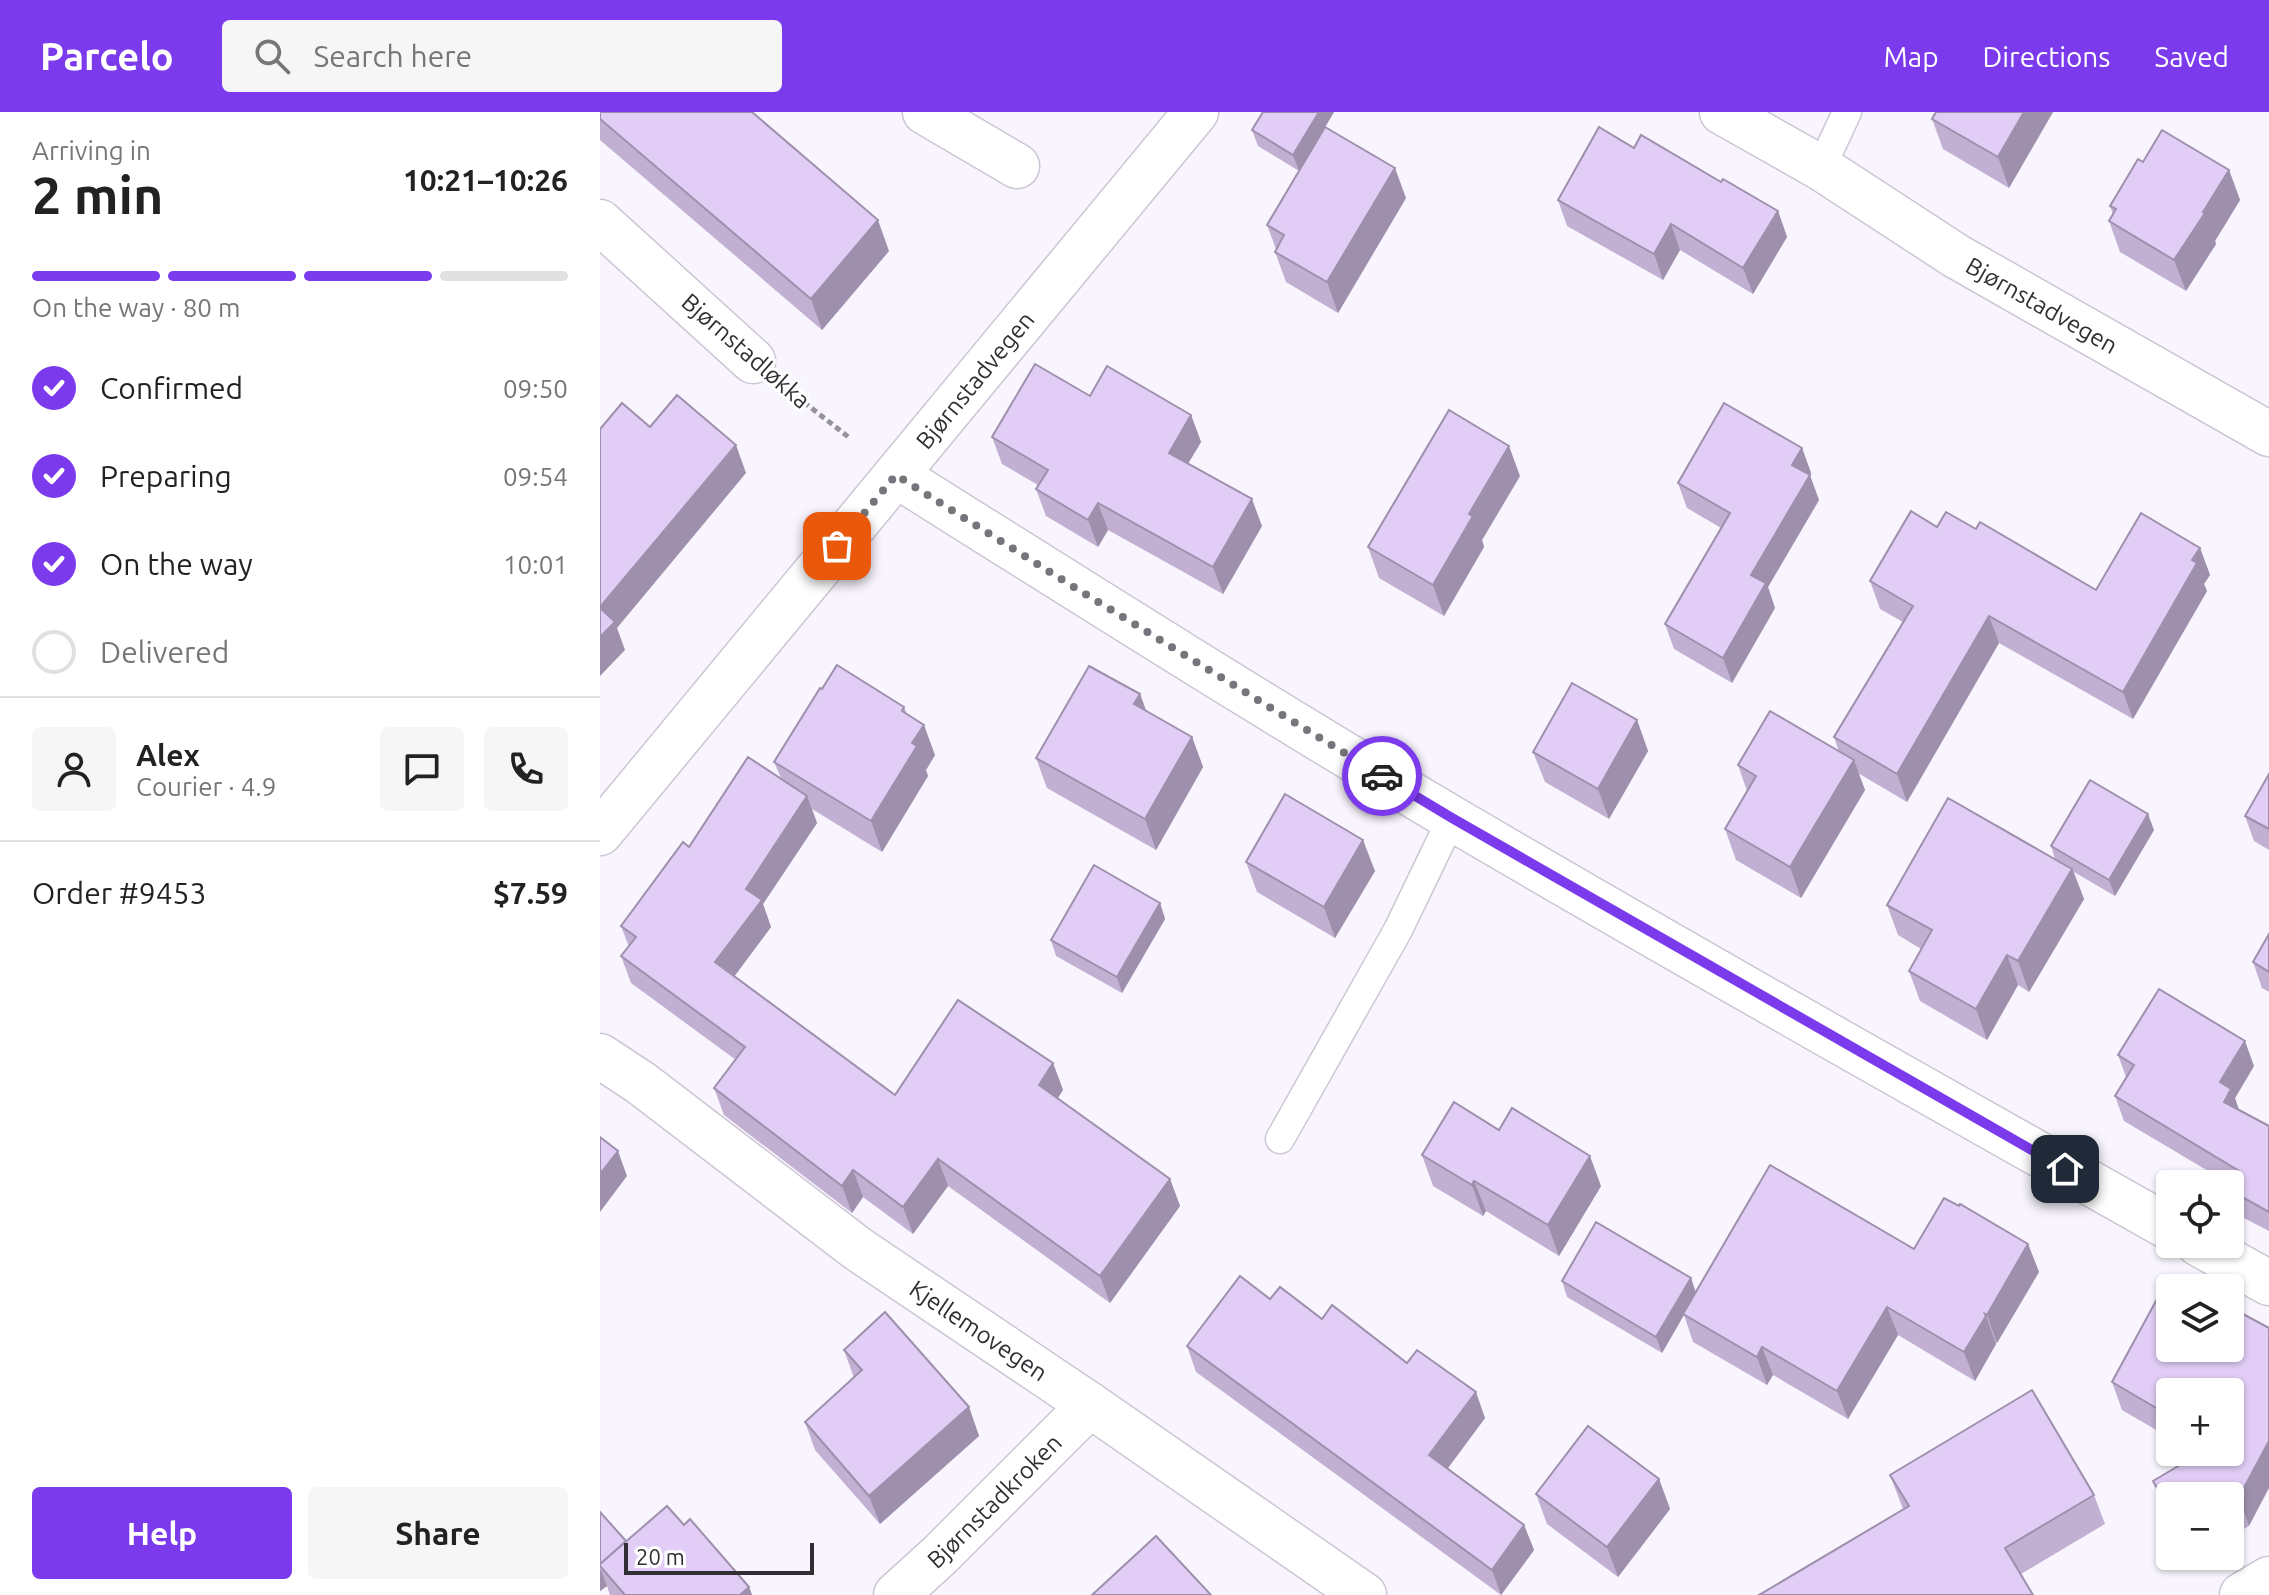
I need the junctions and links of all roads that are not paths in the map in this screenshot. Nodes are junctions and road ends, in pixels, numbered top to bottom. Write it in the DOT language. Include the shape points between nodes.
graph roads {
  1 [pos="925,112"];
  2 [pos="1196,112"];
  3 [pos="1722,112"];
  4 [pos="1847,112"];
  5 [pos="1017,166"];
  6 [pos="1821,168"];
  7 [pos="600,222"];
  8 [pos="753,361"];
  9 [pos="2269,434"];
  10 [pos="896,475"];
  11 [pos="1452,818"];
  12 [pos="600,833"];
  13 [pos="600,1056"];
  14 [pos="1280,1139"];
  15 [pos="2156,1220"];
  16 [pos="2224,1258"];
  17 [pos="2269,1283"];
  18 [pos="1090,1405"];
  19 [pos="2269,1579"];
  20 [pos="896,1595"];
  21 [pos="1364,1595"];
  22 [pos="2242,1595"];
  1 -- 5 [label="street"];
  2 -- 10 [label="street, Bjørnstadvegen"];
  3 -- 6 [label="street, Bjørnstadvegen"];
  4 -- 6 [label="lane"];
  6 -- 9 [label="street, Bjørnstadvegen" via="1956,256"];
  7 -- 8 [label="street, Bjørnstadløkka"];
  10 -- 11 [label="street"];
  10 -- 12 [label="street, Bjørnstadvegen"];
  11 -- 14 [label="lane" via="1398,930"];
  11 -- 15 [label="street"];
  13 -- 18 [label="street, Kjellemovegen" via="858,1249"];
  16 -- 17 [label="street"];
  18 -- 20 [label="street, Bjørnstadkroken"];
  18 -- 21 [label="street, Kjellemovegen"];
  19 -- 22 [label="street"];
}
